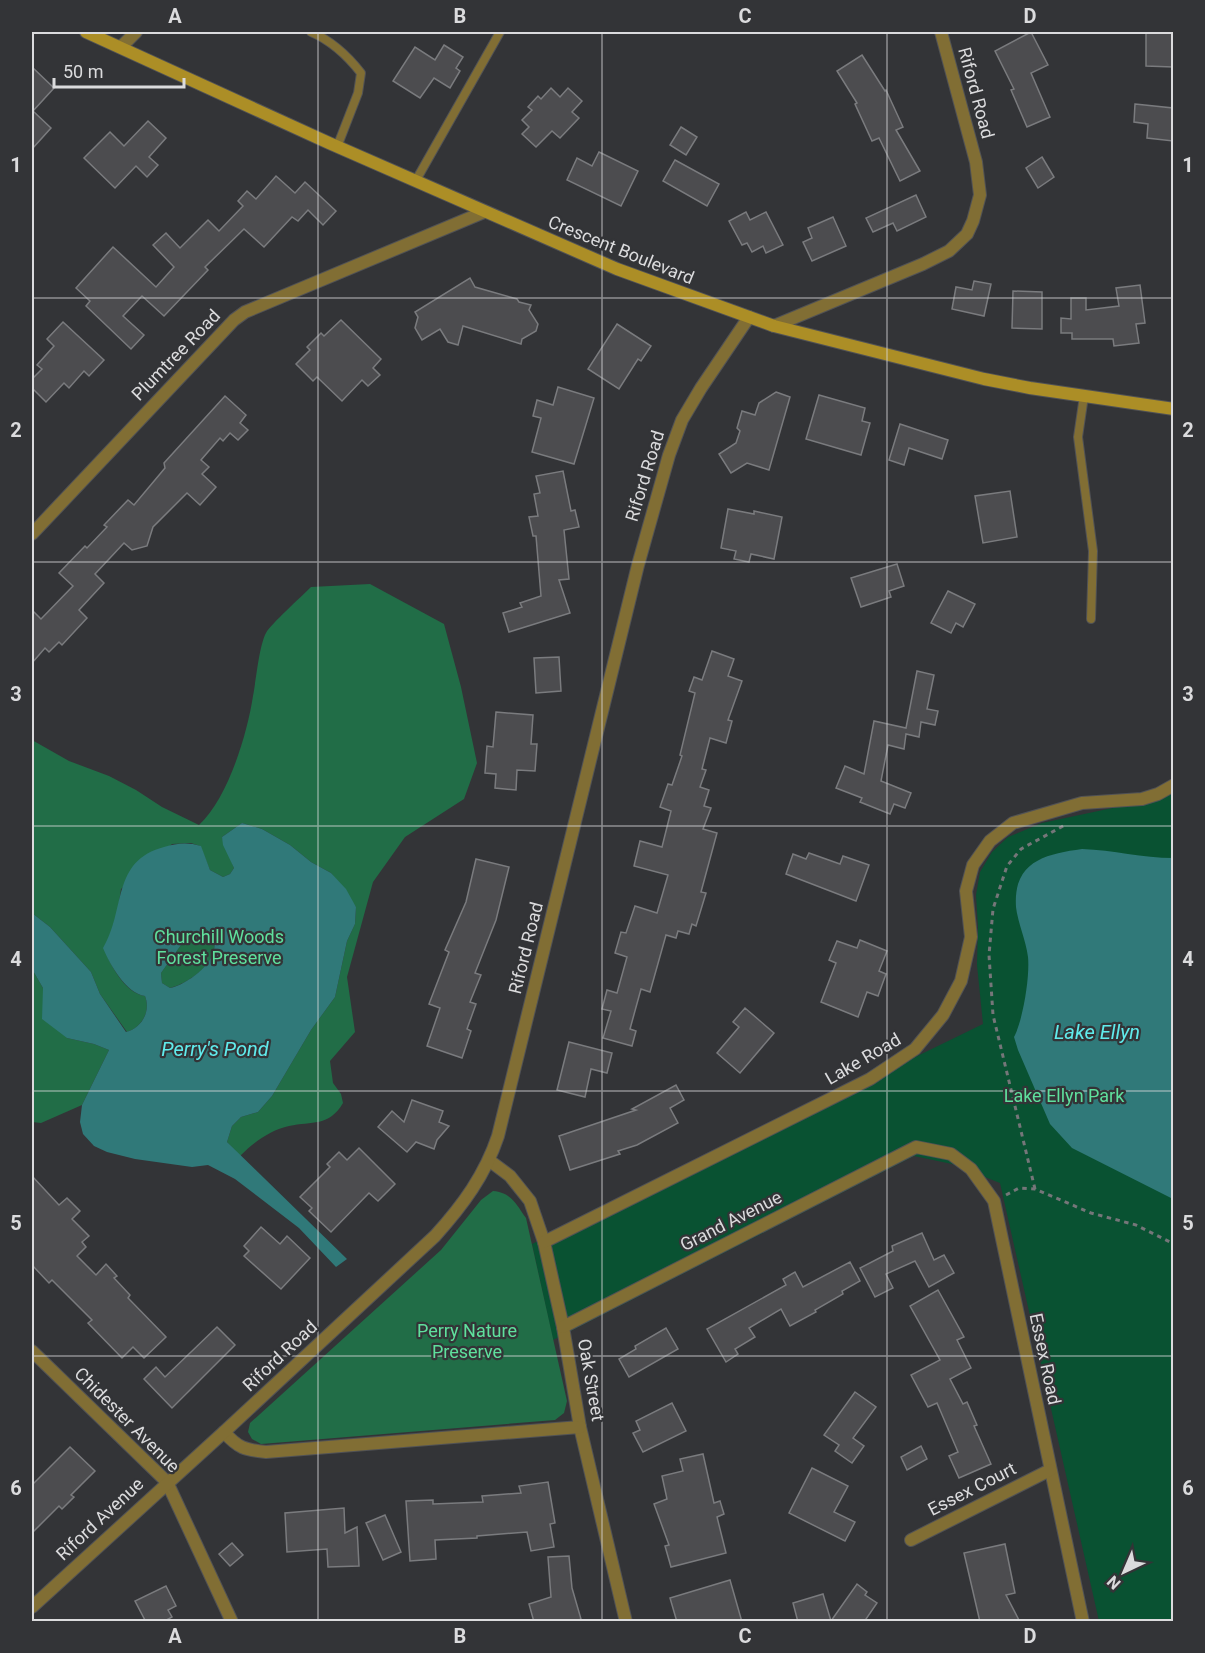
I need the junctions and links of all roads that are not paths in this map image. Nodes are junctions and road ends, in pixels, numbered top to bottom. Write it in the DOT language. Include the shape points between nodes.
graph roads {
  1 [pos="86,32"];
  2 [pos="136,32"];
  3 [pos="311,32"];
  4 [pos="500,32"];
  5 [pos="940,32"];
  6 [pos="121,47"];
  7 [pos="337,147"];
  8 [pos="415,182"];
  9 [pos="484,212"];
  10 [pos="749,317"];
  11 [pos="774,326"];
  12 [pos="1084,396"];
  13 [pos="1173,409"];
  14 [pos="32,534"];
  15 [pos="1091,619"];
  16 [pos="1173,785"];
  17 [pos="916,1147"];
  18 [pos="490,1161"];
  19 [pos="544,1242"];
  20 [pos="563,1327"];
  21 [pos="32,1351"];
  22 [pos="580,1427"];
  23 [pos="224,1432"];
  24 [pos="1050,1470"];
  25 [pos="167,1482"];
  26 [pos="911,1540"];
  27 [pos="32,1607"];
  28 [pos="232,1622"];
  29 [pos="626,1622"];
  30 [pos="1083,1622"];
  1 -- 6 [label="street, Crescent Boulevard"];
  2 -- 6 [label="street"];
  3 -- 7 [label="lane" via="328,39 361,73 358,93"];
  4 -- 8 [label="lane"];
  5 -- 11 [label="street, Riford Road" via="980,195 967,234 949,251 923,264"];
  6 -- 7 [label="street, Crescent Boulevard"];
  7 -- 8 [label="street, Crescent Boulevard"];
  8 -- 9 [label="street, Crescent Boulevard"];
  9 -- 10 [label="street, Crescent Boulevard" via="617,269"];
  9 -- 14 [label="street, Plumtree Road" via="245,312"];
  10 -- 11 [label="street, Crescent Boulevard"];
  10 -- 18 [label="street, Riford Road" via="682,420 666,465"];
  11 -- 12 [label="street, Crescent Boulevard" via="984,379"];
  12 -- 13 [label="street, Crescent Boulevard"];
  12 -- 15 [label="lane" via="1078,437 1093,551"];
  16 -- 19 [label="street, Lake Road" via="1142,799 1082,803 1013,823 990,841 973,865 966,891 971,937 961,981 943,1015 915,1049 870,1079"];
  17 -- 20 [label="street, Grand Avenue"];
  17 -- 24 [label="street, Essex Road" via="951,1154 971,1169 994,1201"];
  18 -- 19 [label="street, Oak Street" via="510,1176 530,1201"];
  18 -- 23 [label="street, Riford Road" via="461,1208 435,1236"];
  19 -- 20 [label="street, Oak Street"];
  20 -- 22 [label="street, Oak Street"];
  21 -- 25 [label="street, Chidester Avenue"];
  22 -- 23 [label="street" via="266,1452 235,1445"];
  22 -- 29 [label="street, Oak Street"];
  23 -- 25 [label="street, Riford Road"];
  24 -- 26 [label="street, Essex Court"];
  24 -- 30 [label="street, Essex Road"];
  25 -- 27 [label="street, Riford Avenue"];
  25 -- 28 [label="street, Chidester Avenue"];
}
